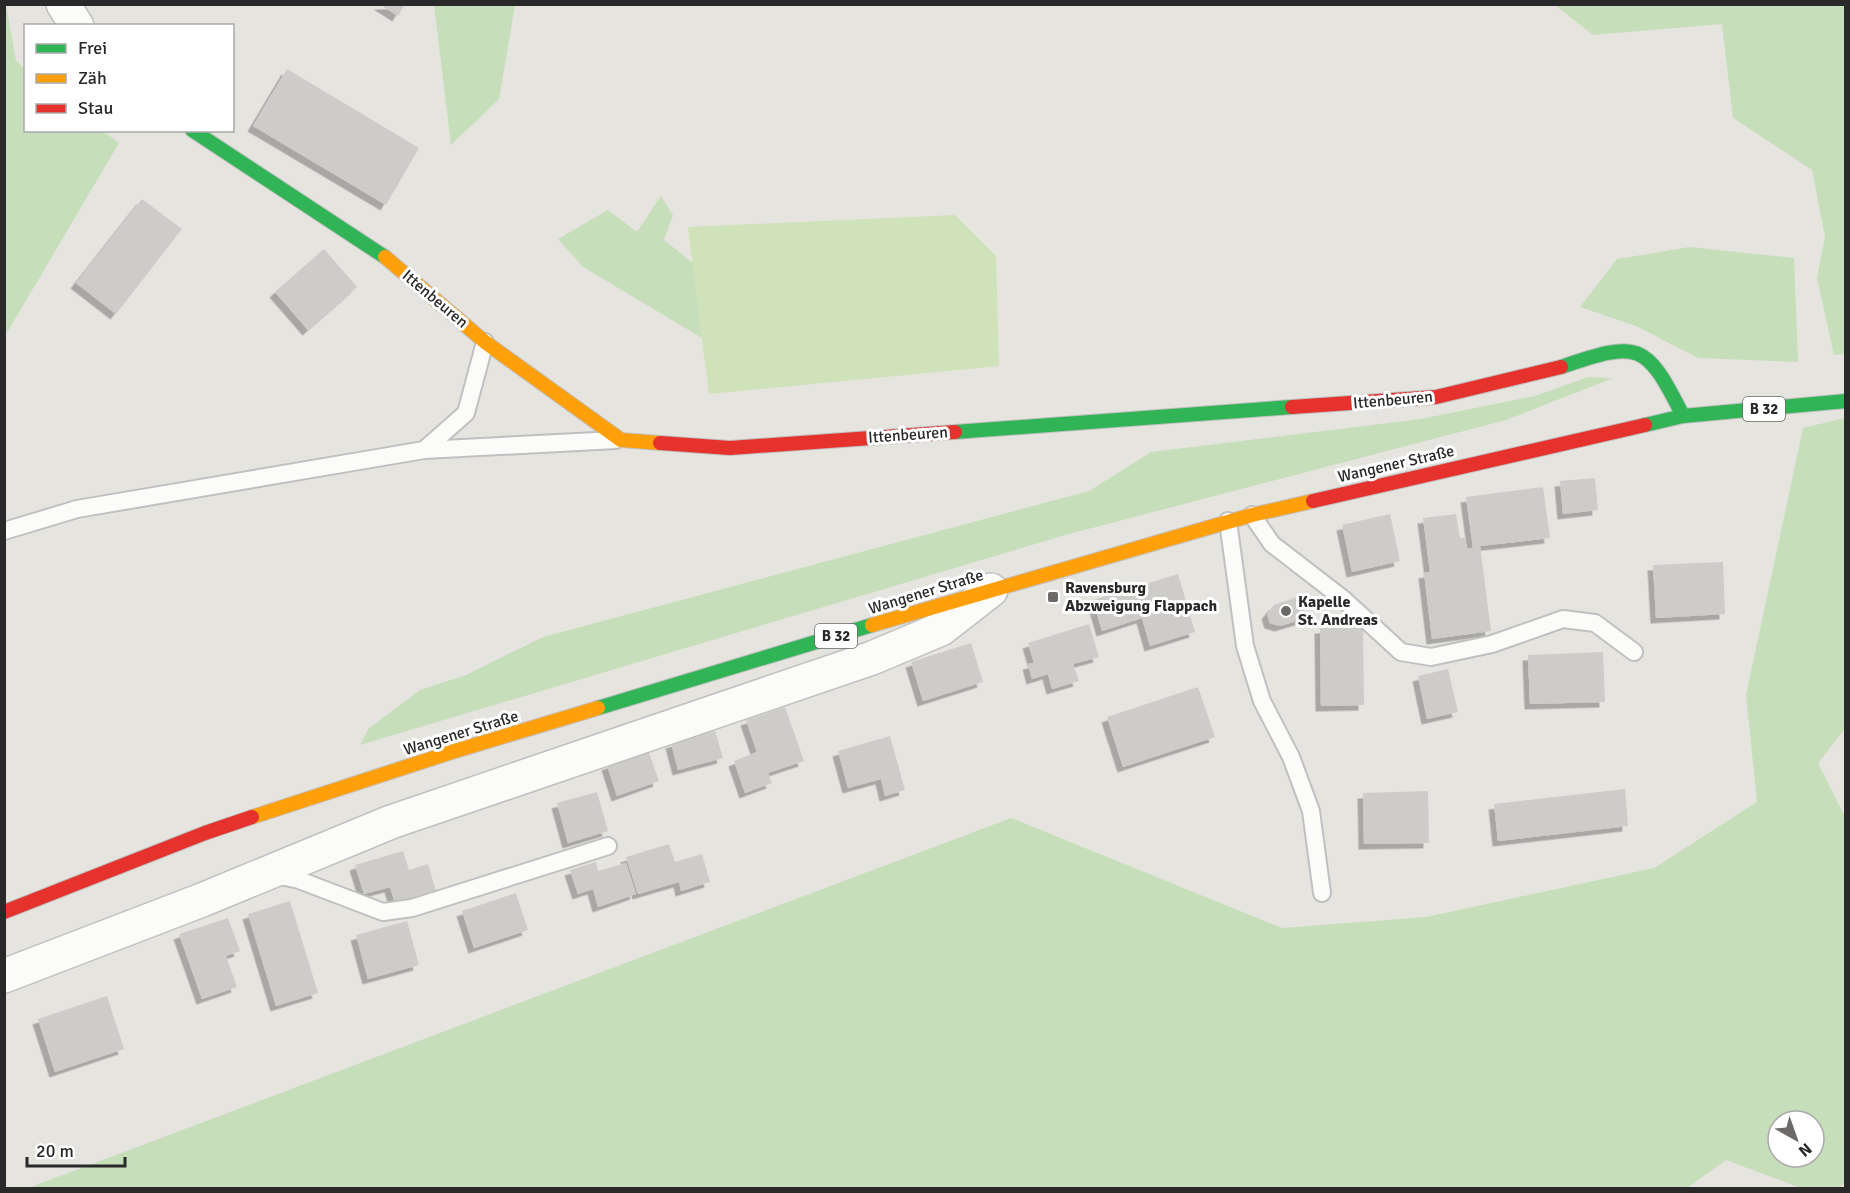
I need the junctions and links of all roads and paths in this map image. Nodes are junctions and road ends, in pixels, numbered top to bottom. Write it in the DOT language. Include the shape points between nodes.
graph roads {
  1 [pos="63,4"];
  2 [pos="76,24"];
  3 [pos="195,132"];
  4 [pos="485,342"];
  5 [pos="1845,401"];
  6 [pos="1683,416"];
  7 [pos="621,440"];
  8 [pos="424,450"];
  9 [pos="1252,515"];
  10 [pos="1228,521"];
  11 [pos="4,531"];
  12 [pos="993,589"];
  13 [pos="1634,652"];
  14 [pos="608,846"];
  15 [pos="266,874"];
  16 [pos="1322,893"];
  17 [pos="4,912"];
  18 [pos="4,976"];
  1 -- 2 [label="street"];
  3 -- 4 [label="main road, Ittenbeuren" via="389,260"];
  4 -- 7 [label="main road, Ittenbeuren"];
  4 -- 8 [label="lane" via="466,413"];
  5 -- 6 [label="main road, Wangener Straße / B 32"];
  6 -- 7 [label="main road, Ittenbeuren" via="1662,374 1646,357 1628,350 1604,352 1545,373 1436,398 730,448"];
  6 -- 9 [label="main road, Wangener Straße / B 32"];
  7 -- 8 [label="lane"];
  8 -- 11 [label="lane" via="77,509"];
  9 -- 10 [label="main road, Wangener Straße / B 32"];
  9 -- 13 [label="lane" via="1272,544 1342,598 1401,652 1431,657 1492,644 1563,619 1594,623"];
  10 -- 12 [label="main road, Wangener Straße / B 32"];
  10 -- 16 [label="lane" via="1245,646 1262,701 1292,757 1311,811"];
  12 -- 15 [label="street" via="941,629 872,658 391,822"];
  12 -- 17 [label="main road, Wangener Straße / B 32" via="455,751 205,832"];
  14 -- 15 [label="lane" via="412,908 383,912 299,880"];
  15 -- 18 [label="street"];
}
